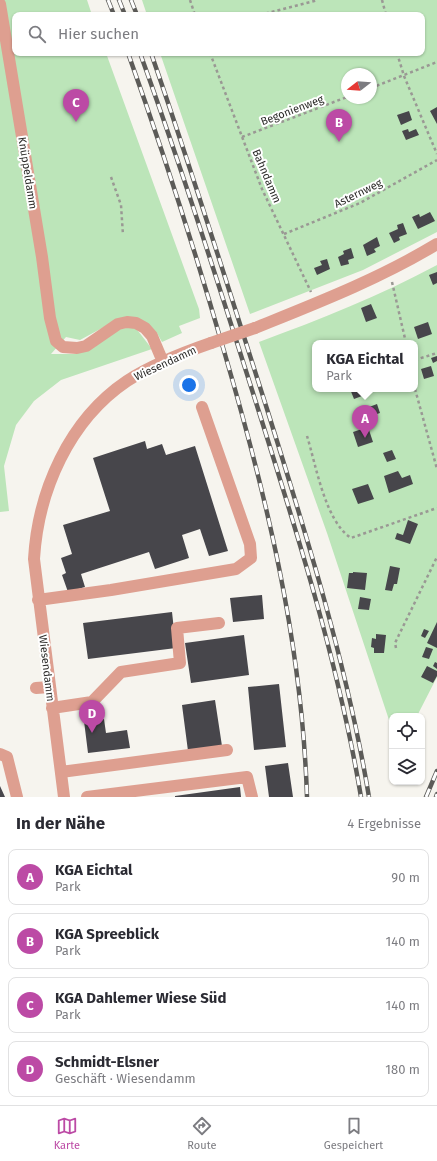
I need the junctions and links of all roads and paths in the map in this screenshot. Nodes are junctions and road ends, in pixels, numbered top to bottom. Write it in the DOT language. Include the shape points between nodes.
graph roads {
  1 [pos="190,0"];
  2 [pos="318,0"];
  3 [pos="382,0"];
  4 [pos="0,4"];
  5 [pos="194,12"];
  6 [pos="272,12"];
  7 [pos="385,12"];
  8 [pos="211,56"];
  9 [pos="398,56"];
  10 [pos="437,62"];
  11 [pos="404,76"];
  12 [pos="377,86"];
  13 [pos="341,99"];
  14 [pos="242,137"];
  15 [pos="437,154"];
  16 [pos="437,160"];
  17 [pos="110,176"];
  18 [pos="284,234"];
  19 [pos="123,235"];
  20 [pos="437,244"];
  21 [pos="390,271"];
  22 [pos="316,303"];
  23 [pos="405,340"];
  24 [pos="437,353"];
  25 [pos="418,359"];
  26 [pos="162,362"];
  27 [pos="416,392"];
  28 [pos="202,407"];
  29 [pos="307,436"];
  30 [pos="437,469"];
  31 [pos="437,508"];
  32 [pos="437,557"];
  33 [pos="38,600"];
  34 [pos="219,622"];
  35 [pos="396,648"];
  36 [pos="50,687"];
  37 [pos="36,688"];
  38 [pos="52,708"];
  39 [pos="227,750"];
  40 [pos="0,754"];
  41 [pos="61,772"];
  42 [pos="17,797"];
  43 [pos="64,797"];
  44 [pos="87,797"];
  45 [pos="252,797"];
  1 -- 5 [label="path"];
  2 -- 6 [label="path"];
  3 -- 7 [label="path"];
  4 -- 26 [label="street, Knüppeldamm" via="50,318 56,341 63,347 78,348 86,346 118,324 136,323 152,336"];
  8 -- 14 [label="path, Bahndamm"];
  9 -- 11 [label="path"];
  10 -- 11 [label="path"];
  11 -- 12 [label="path"];
  11 -- 15 [label="path"];
  13 -- 14 [label="path, Begonienweg"];
  14 -- 18 [label="path, Bahndamm" via="262,189"];
  16 -- 18 [label="path, Asternweg" via="360,203"];
  17 -- 19 [label="path" via="121,206"];
  18 -- 22 [label="path, Bahndamm"];
  20 -- 21 [label="street, Wiesendamm"];
  21 -- 22 [label="street, Wiesendamm"];
  21 -- 23 [label="path"];
  22 -- 26 [label="street, Wiesendamm, bridge"];
  24 -- 25 [label="path"];
  26 -- 33 [label="street, Wiesendamm" via="127,381 98,406 60,458 48,486 36,533 34,559"];
  27 -- 30 [label="path"];
  28 -- 33 [label="street" via="250,544 251,558 236,569"];
  29 -- 31 [label="path" via="329,511 342,532 351,538"];
  32 -- 35 [label="path" via="395,643"];
  33 -- 36 [label="street, Wiesendamm"];
  34 -- 38 [label="street" via="177,628 180,663 121,672 92,702"];
  36 -- 37 [label="street"];
  36 -- 38 [label="street, Wiesendamm"];
  38 -- 41 [label="street, Wiesendamm"];
  39 -- 41 [label="street"];
  40 -- 42 [label="street" via="7,757"];
  41 -- 43 [label="street, Wiesendamm"];
  44 -- 45 [label="street" via="247,777"];
}
